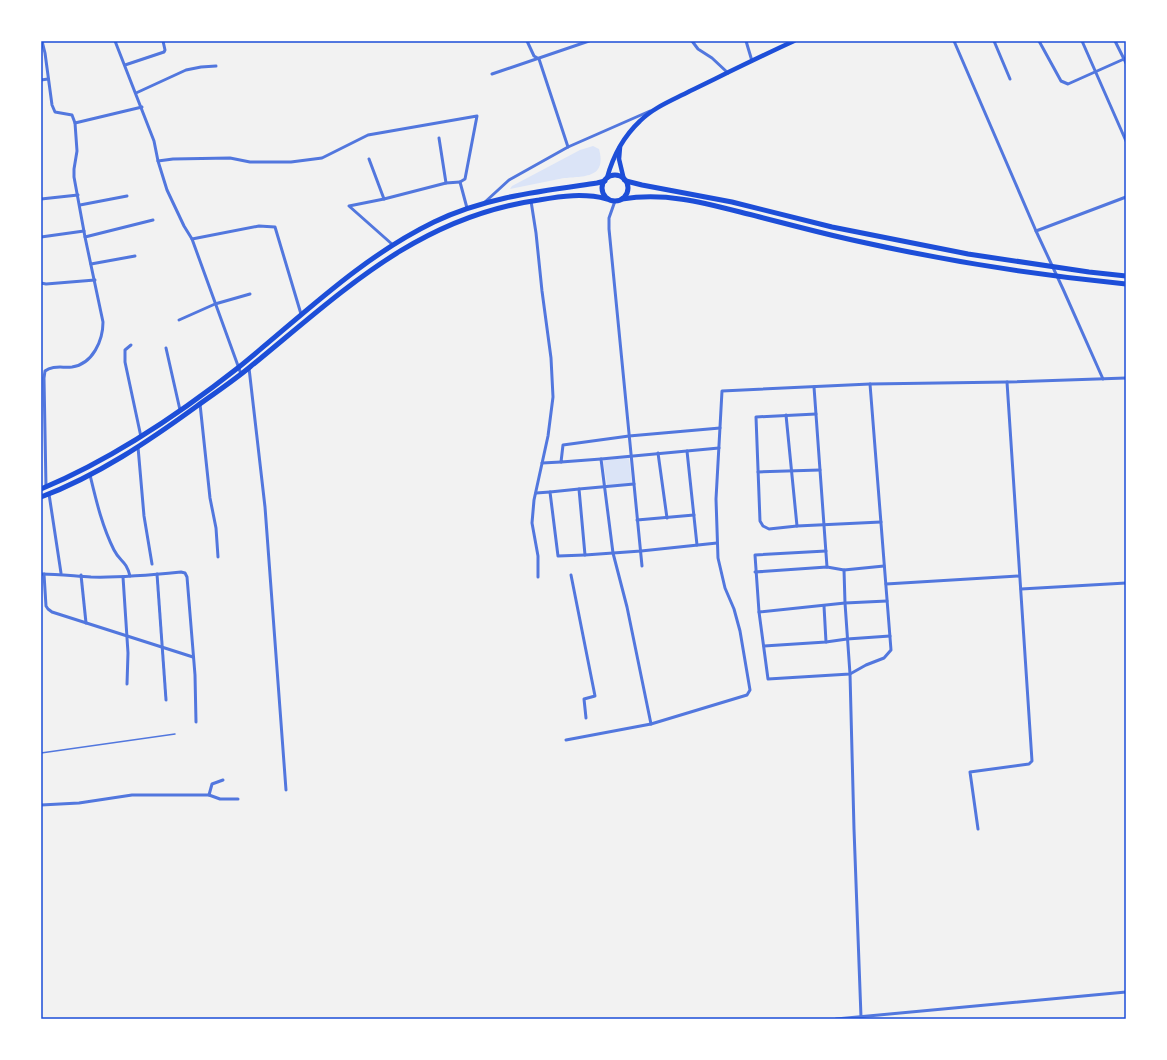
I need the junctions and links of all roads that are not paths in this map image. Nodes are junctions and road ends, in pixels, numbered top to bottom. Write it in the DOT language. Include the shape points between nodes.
graph roads {
  1 [pos="42,41"];
  2 [pos="115,41"];
  3 [pos="163,41"];
  4 [pos="527,41"];
  5 [pos="589,41"];
  6 [pos="692,41"];
  7 [pos="746,41"];
  8 [pos="794,41"];
  9 [pos="954,41"];
  10 [pos="994,41"];
  11 [pos="1039,41"];
  12 [pos="1082,41"];
  13 [pos="1116,41"];
  14 [pos="539,59"];
  15 [pos="1125,59"];
  16 [pos="752,61"];
  17 [pos="1126,63"];
  18 [pos="125,65"];
  19 [pos="216,66"];
  20 [pos="1096,72"];
  21 [pos="728,73"];
  22 [pos="492,74"];
  23 [pos="48,79"];
  24 [pos="1010,79"];
  25 [pos="41,80"];
  26 [pos="136,93"];
  27 [pos="142,107"];
  28 [pos="658,108"];
  29 [pos="75,123"];
  30 [pos="439,138"];
  31 [pos="1126,141"];
  32 [pos="620,146"];
  33 [pos="568,147"];
  34 [pos="369,159"];
  35 [pos="158,161"];
  36 [pos="606,179"];
  37 [pos="625,180"];
  38 [pos="460,182"];
  39 [pos="446,183"];
  40 [pos="78,195"];
  41 [pos="127,196"];
  42 [pos="1126,197"];
  43 [pos="41,199"];
  44 [pos="384,199"];
  45 [pos="607,199"];
  46 [pos="622,199"];
  47 [pos="530,201"];
  48 [pos="615,202"];
  49 [pos="483,204"];
  50 [pos="80,205"];
  51 [pos="467,208"];
  52 [pos="153,220"];
  53 [pos="84,231"];
  54 [pos="1036,231"];
  55 [pos="41,237"];
  56 [pos="85,237"];
  57 [pos="192,239"];
  58 [pos="393,245"];
  59 [pos="135,256"];
  60 [pos="92,264"];
  61 [pos="1052,266"];
  62 [pos="1126,276"];
  63 [pos="1058,277"];
  64 [pos="94,280"];
  65 [pos="41,283"];
  66 [pos="1126,284"];
  67 [pos="250,294"];
  68 [pos="215,304"];
  69 [pos="301,314"];
  70 [pos="179,320"];
  71 [pos="131,345"];
  72 [pos="166,348"];
  73 [pos="238,367"];
  74 [pos="250,368"];
  75 [pos="241,374"];
  76 [pos="1126,378"];
  77 [pos="1103,379"];
  78 [pos="1007,382"];
  79 [pos="870,384"];
  80 [pos="814,387"];
  81 [pos="200,404"];
  82 [pos="180,410"];
  83 [pos="816,414"];
  84 [pos="786,415"];
  85 [pos="720,428"];
  86 [pos="629,436"];
  87 [pos="141,437"];
  88 [pos="138,447"];
  89 [pos="719,448"];
  90 [pos="687,451"];
  91 [pos="658,454"];
  92 [pos="631,456"];
  93 [pos="601,459"];
  94 [pos="562,462"];
  95 [pos="542,464"];
  96 [pos="820,470"];
  97 [pos="791,471"];
  98 [pos="758,472"];
  99 [pos="90,474"];
  100 [pos="634,484"];
  101 [pos="606,487"];
  102 [pos="43,488"];
  103 [pos="579,489"];
  104 [pos="550,492"];
  105 [pos="536,493"];
  106 [pos="49,494"];
  107 [pos="41,497"];
  108 [pos="694,515"];
  109 [pos="667,518"];
  110 [pos="637,520"];
  111 [pos="881,522"];
  112 [pos="824,525"];
  113 [pos="798,526"];
  114 [pos="717,544"];
  115 [pos="697,546"];
  116 [pos="641,551"];
  117 [pos="826,551"];
  118 [pos="613,553"];
  119 [pos="584,555"];
  120 [pos="218,558"];
  121 [pos="152,564"];
  122 [pos="642,566"];
  123 [pos="884,566"];
  124 [pos="827,567"];
  125 [pos="844,570"];
  126 [pos="755,572"];
  127 [pos="43,574"];
  128 [pos="61,574"];
  129 [pos="157,574"];
  130 [pos="81,575"];
  131 [pos="572,575"];
  132 [pos="130,576"];
  133 [pos="1019,576"];
  134 [pos="123,577"];
  135 [pos="538,577"];
  136 [pos="1126,583"];
  137 [pos="886,584"];
  138 [pos="1021,589"];
  139 [pos="887,601"];
  140 [pos="845,603"];
  141 [pos="824,606"];
  142 [pos="760,612"];
  143 [pos="86,623"];
  144 [pos="890,636"];
  145 [pos="127,637"];
  146 [pos="847,639"];
  147 [pos="826,642"];
  148 [pos="764,646"];
  149 [pos="162,648"];
  150 [pos="193,657"];
  151 [pos="850,674"];
  152 [pos="127,684"];
  153 [pos="166,700"];
  154 [pos="586,718"];
  155 [pos="196,722"];
  156 [pos="651,724"];
  157 [pos="175,734"];
  158 [pos="566,740"];
  159 [pos="41,753"];
  160 [pos="223,780"];
  161 [pos="286,790"];
  162 [pos="210,795"];
  163 [pos="238,799"];
  164 [pos="41,805"];
  165 [pos="978,829"];
  166 [pos="1126,992"];
  167 [pos="861,1017"];
  168 [pos="836,1019"];
  1 -- 23 [label="street"];
  2 -- 18 [label="street"];
  3 -- 18 [label="street" via="164,52"];
  4 -- 14 [label="street" via="534,56"];
  5 -- 14 [label="street"];
  6 -- 21 [label="street"];
  7 -- 16 [label="street"];
  8 -- 16 [label="main road"];
  9 -- 54 [label="street"];
  10 -- 24 [label="street"];
  11 -- 20 [label="street" via="1064,83 1068,84"];
  12 -- 20 [label="street"];
  13 -- 15 [label="street"];
  14 -- 22 [label="street"];
  14 -- 33 [label="street"];
  15 -- 17 [label="street"];
  15 -- 20 [label="street"];
  16 -- 21 [label="main road"];
  18 -- 26 [label="street"];
  19 -- 26 [label="street" via="186,70"];
  20 -- 31 [label="street"];
  21 -- 28 [label="main road"];
  23 -- 25 [label="street"];
  23 -- 29 [label="street" via="53,109 58,113 72,115"];
  26 -- 27 [label="street"];
  27 -- 29 [label="street"];
  27 -- 35 [label="street"];
  28 -- 32 [label="main road" via="640,121"];
  28 -- 33 [label="street"];
  29 -- 40 [label="street" via="77,151 74,169"];
  30 -- 39 [label="street"];
  32 -- 36 [label="main road" via="611,162"];
  32 -- 37 [label="main road" via="619,159"];
  33 -- 49 [label="street" via="509,180"];
  34 -- 44 [label="street"];
  35 -- 38 [label="street" via="230,158 250,162 291,162 322,158 368,135 477,116 465,179"];
  35 -- 57 [label="street" via="167,190"];
  36 -- 37 [label="highway" via="615,176"];
  36 -- 45 [label="highway" via="602,188"];
  36 -- 49 [label="highway" via="597,183 504,198"];
  37 -- 46 [label="highway" via="628,189"];
  37 -- 61 [label="highway" via="732,202 832,227 968,254"];
  38 -- 39 [label="street"];
  38 -- 51 [label="street"];
  39 -- 44 [label="street"];
  40 -- 43 [label="street"];
  40 -- 50 [label="street"];
  41 -- 50 [label="street"];
  42 -- 54 [label="street"];
  44 -- 58 [label="street" via="349,206"];
  45 -- 47 [label="highway" via="570,195"];
  45 -- 48 [label="highway"];
  46 -- 48 [label="highway"];
  46 -- 63 [label="highway" via="639,196 677,198 896,249"];
  47 -- 74 [label="highway" via="469,217 437,230 398,252 329,302"];
  47 -- 95 [label="street" via="536,233 553,398"];
  48 -- 86 [label="street" via="608,229"];
  49 -- 51 [label="highway"];
  50 -- 53 [label="street"];
  51 -- 58 [label="highway" via="434,222"];
  52 -- 56 [label="street"];
  53 -- 55 [label="street"];
  53 -- 56 [label="street"];
  54 -- 61 [label="street"];
  56 -- 60 [label="street"];
  57 -- 68 [label="street"];
  57 -- 69 [label="street" via="259,226 275,227"];
  58 -- 69 [label="highway"];
  59 -- 60 [label="street"];
  60 -- 64 [label="street"];
  61 -- 62 [label="highway"];
  61 -- 63 [label="street"];
  63 -- 66 [label="highway"];
  63 -- 77 [label="street"];
  64 -- 65 [label="street"];
  64 -- 102 [label="street" via="103,322 101,341 94,353 82,364 49,368 45,371"];
  67 -- 68 [label="street"];
  68 -- 70 [label="street"];
  68 -- 73 [label="street"];
  69 -- 73 [label="highway"];
  71 -- 87 [label="street" via="125,350 125,362"];
  72 -- 82 [label="street"];
  73 -- 75 [label="street"];
  73 -- 82 [label="highway"];
  74 -- 75 [label="highway"];
  74 -- 161 [label="street" via="265,507"];
  75 -- 81 [label="highway"];
  76 -- 77 [label="street"];
  77 -- 78 [label="street"];
  78 -- 79 [label="street"];
  78 -- 133 [label="street"];
  79 -- 80 [label="street"];
  79 -- 111 [label="street"];
  80 -- 83 [label="street"];
  80 -- 85 [label="street" via="722,391"];
  81 -- 88 [label="highway"];
  81 -- 120 [label="street"];
  82 -- 87 [label="highway"];
  83 -- 84 [label="street"];
  83 -- 96 [label="street"];
  84 -- 97 [label="street"];
  84 -- 98 [label="street" via="756,417"];
  85 -- 86 [label="street"];
  85 -- 89 [label="street"];
  86 -- 92 [label="street"];
  86 -- 94 [label="street" via="562,445"];
  87 -- 102 [label="highway"];
  88 -- 99 [label="highway"];
  88 -- 121 [label="street" via="144,516"];
  89 -- 90 [label="street"];
  89 -- 114 [label="street"];
  90 -- 91 [label="street"];
  90 -- 108 [label="street"];
  91 -- 92 [label="street"];
  91 -- 109 [label="street"];
  92 -- 93 [label="street"];
  92 -- 100 [label="street"];
  93 -- 94 [label="street"];
  93 -- 101 [label="street"];
  94 -- 95 [label="street"];
  95 -- 105 [label="street"];
  96 -- 97 [label="street"];
  96 -- 112 [label="street"];
  97 -- 98 [label="street"];
  97 -- 113 [label="street"];
  98 -- 113 [label="street" via="760,520 763,526 769,529"];
  99 -- 106 [label="highway"];
  99 -- 132 [label="street" via="114,551 125,562"];
  100 -- 101 [label="street"];
  100 -- 110 [label="street"];
  101 -- 103 [label="street"];
  101 -- 118 [label="street"];
  103 -- 104 [label="street"];
  103 -- 119 [label="street"];
  104 -- 105 [label="street"];
  104 -- 119 [label="street" via="558,556"];
  105 -- 135 [label="street" via="532,523 538,556"];
  106 -- 107 [label="highway"];
  106 -- 128 [label="street"];
  108 -- 109 [label="street"];
  108 -- 115 [label="street"];
  109 -- 110 [label="street"];
  110 -- 116 [label="street"];
  111 -- 112 [label="street"];
  111 -- 123 [label="street"];
  112 -- 113 [label="street"];
  112 -- 117 [label="street"];
  114 -- 115 [label="street"];
  114 -- 156 [label="street" via="721,573 740,631 750,690 747,695"];
  115 -- 116 [label="street"];
  116 -- 118 [label="street"];
  116 -- 122 [label="street"];
  117 -- 124 [label="street"];
  117 -- 126 [label="street" via="755,555"];
  118 -- 119 [label="street"];
  118 -- 156 [label="street"];
  123 -- 125 [label="street"];
  123 -- 137 [label="street"];
  124 -- 125 [label="street"];
  124 -- 126 [label="street"];
  125 -- 140 [label="street"];
  126 -- 142 [label="street"];
  127 -- 128 [label="street"];
  127 -- 143 [label="street" via="48,609"];
  128 -- 130 [label="street"];
  129 -- 132 [label="street"];
  129 -- 149 [label="street"];
  129 -- 150 [label="street" via="181,572 187,577"];
  130 -- 134 [label="street"];
  130 -- 143 [label="street"];
  131 -- 154 [label="street" via="595,696 584,699"];
  132 -- 134 [label="street"];
  133 -- 137 [label="street"];
  133 -- 138 [label="street"];
  134 -- 145 [label="street"];
  136 -- 138 [label="street"];
  137 -- 139 [label="street"];
  138 -- 165 [label="street" via="1032,761 1029,764 970,772"];
  139 -- 140 [label="street"];
  139 -- 144 [label="street"];
  140 -- 141 [label="street"];
  140 -- 146 [label="street"];
  141 -- 142 [label="street"];
  141 -- 147 [label="street"];
  142 -- 148 [label="street"];
  143 -- 145 [label="street"];
  144 -- 146 [label="street"];
  144 -- 151 [label="street" via="891,650 884,658"];
  145 -- 149 [label="street"];
  145 -- 152 [label="street"];
  146 -- 147 [label="street"];
  146 -- 151 [label="street"];
  147 -- 148 [label="street"];
  148 -- 151 [label="street" via="768,679"];
  149 -- 150 [label="street"];
  149 -- 153 [label="street"];
  150 -- 155 [label="street"];
  151 -- 167 [label="street"];
  156 -- 158 [label="street"];
  157 -- 159 [label="lane"];
  160 -- 162 [label="street" via="212,784"];
  162 -- 163 [label="street" via="220,799"];
  162 -- 164 [label="street" via="132,795 79,803"];
  166 -- 167 [label="street"];
  167 -- 168 [label="street"];
}
